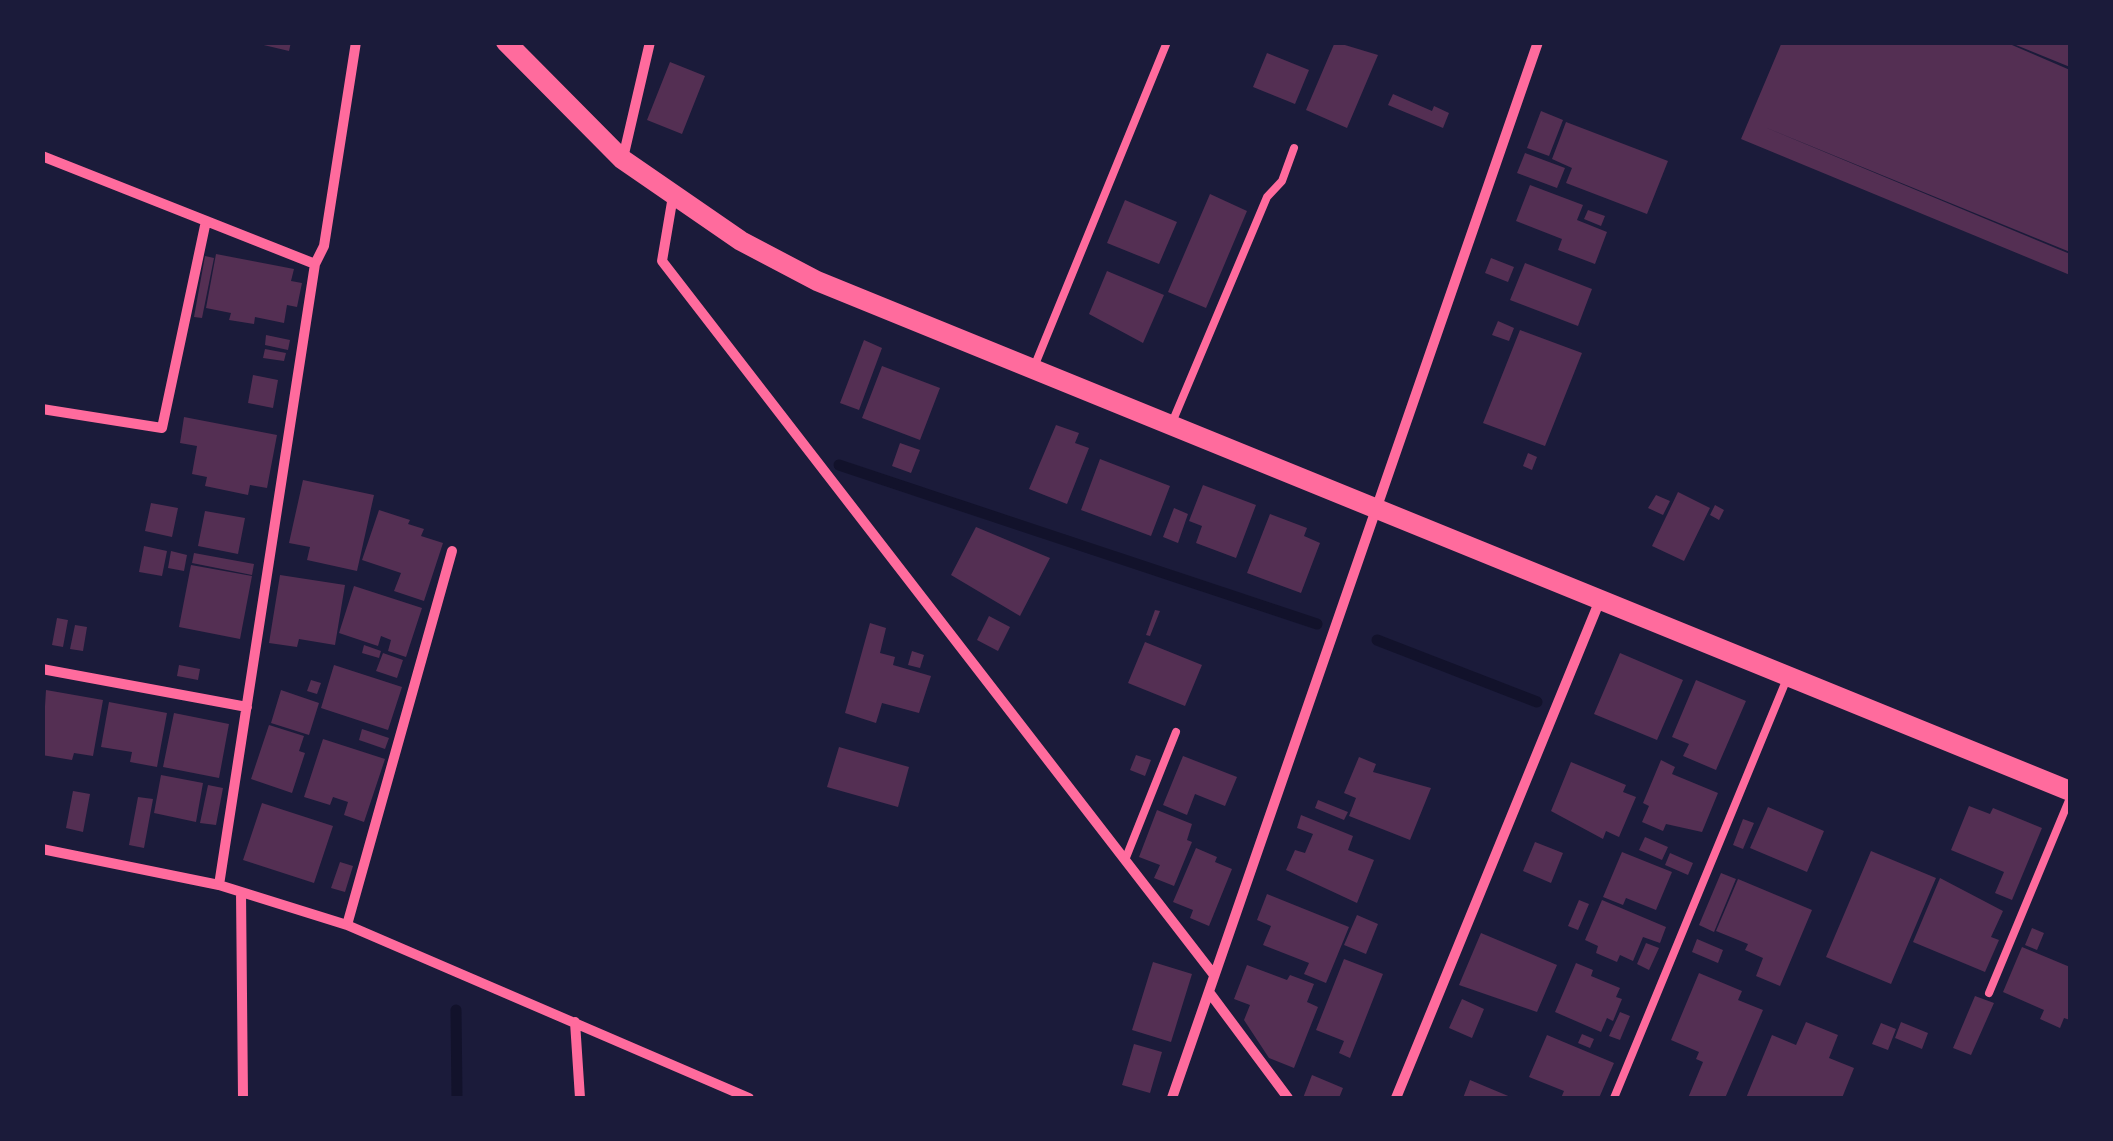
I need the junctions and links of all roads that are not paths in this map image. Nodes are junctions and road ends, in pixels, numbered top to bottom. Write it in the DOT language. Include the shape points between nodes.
graph roads {
  1 [pos="356,42"];
  2 [pos="506,42"];
  3 [pos="650,42"];
  4 [pos="1167,42"];
  5 [pos="1538,42"];
  6 [pos="1294,148"];
  7 [pos="42,156"];
  8 [pos="622,159"];
  9 [pos="673,194"];
  10 [pos="206,221"];
  11 [pos="315,264"];
  12 [pos="1033,370"];
  13 [pos="42,409"];
  14 [pos="1170,427"];
  15 [pos="1375,510"];
  16 [pos="452,552"];
  17 [pos="1600,600"];
  18 [pos="42,669"];
  19 [pos="1788,676"];
  20 [pos="246,707"];
  21 [pos="1176,732"];
  22 [pos="2070,795"];
  23 [pos="42,849"];
  24 [pos="1125,860"];
  25 [pos="219,885"];
  26 [pos="242,892"];
  27 [pos="347,925"];
  28 [pos="1214,975"];
  29 [pos="1210,992"];
  30 [pos="1990,994"];
  31 [pos="575,1022"];
  32 [pos="244,1098"];
  33 [pos="580,1098"];
  34 [pos="750,1098"];
  35 [pos="1172,1098"];
  36 [pos="1288,1098"];
  37 [pos="1396,1098"];
  38 [pos="1614,1098"];
  1 -- 11 [label="street" via="324,246"];
  2 -- 8 [label="main road"];
  3 -- 8 [label="street"];
  4 -- 12 [label="lane"];
  5 -- 15 [label="street"];
  6 -- 14 [label="lane"];
  7 -- 10 [label="street"];
  8 -- 9 [label="main road"];
  9 -- 12 [label="main road" via="741,241 817,281"];
  9 -- 24 [label="street" via="662,261"];
  10 -- 11 [label="street"];
  10 -- 13 [label="street" via="162,428"];
  11 -- 20 [label="street"];
  12 -- 14 [label="main road"];
  14 -- 15 [label="main road"];
  15 -- 17 [label="main road"];
  15 -- 28 [label="street"];
  16 -- 27 [label="street"];
  17 -- 19 [label="main road"];
  17 -- 37 [label="street"];
  18 -- 20 [label="street"];
  19 -- 22 [label="main road"];
  19 -- 38 [label="lane"];
  20 -- 25 [label="street"];
  21 -- 24 [label="lane"];
  22 -- 30 [label="lane"];
  23 -- 25 [label="street"];
  24 -- 28 [label="street"];
  25 -- 26 [label="street"];
  26 -- 27 [label="street"];
  26 -- 32 [label="street"];
  27 -- 31 [label="street"];
  28 -- 29 [label="street"];
  29 -- 35 [label="street"];
  29 -- 36 [label="street"];
  31 -- 33 [label="street"];
  31 -- 34 [label="street"];
}
